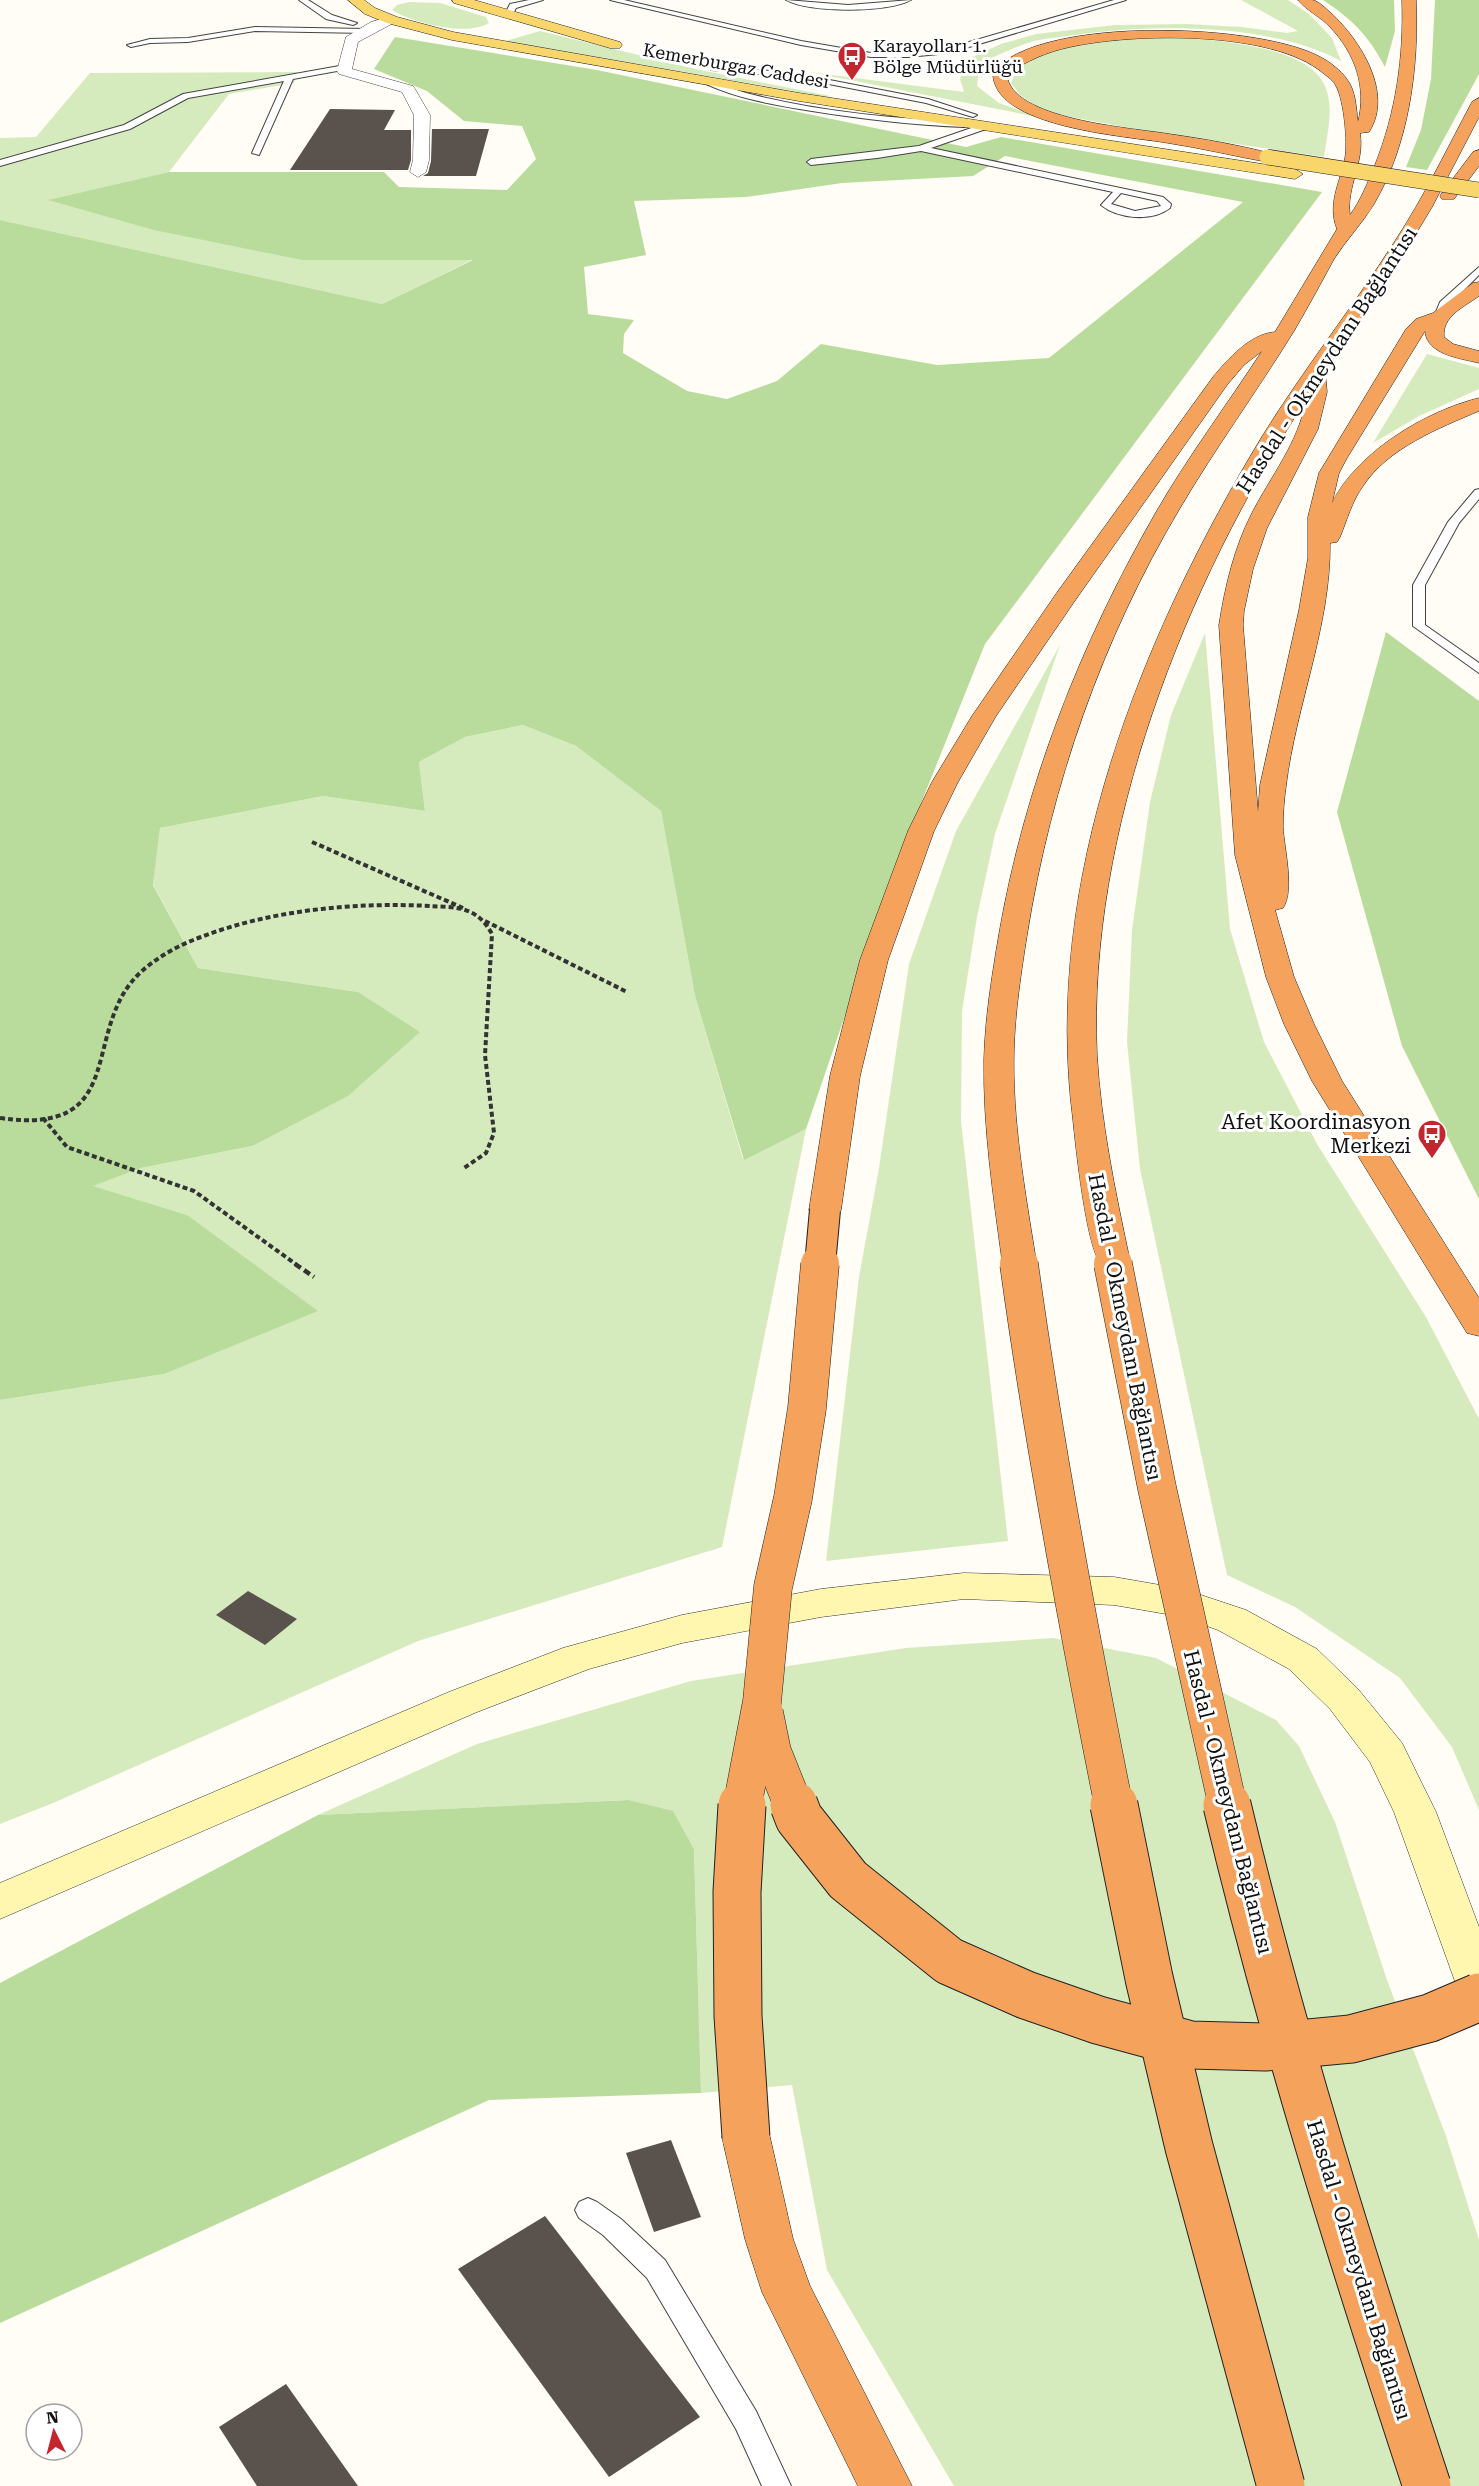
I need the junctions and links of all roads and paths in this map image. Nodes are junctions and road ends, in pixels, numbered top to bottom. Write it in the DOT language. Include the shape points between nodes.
graph roads {
  1 [pos="303,0"];
  2 [pos="355,0"];
  3 [pos="459,0"];
  4 [pos="509,0"];
  5 [pos="539,0"];
  6 [pos="614,0"];
  7 [pos="790,0"];
  8 [pos="907,0"];
  9 [pos="1122,0"];
  10 [pos="1305,0"];
  11 [pos="1409,0"];
  12 [pos="384,3"];
  13 [pos="521,3"];
  14 [pos="392,20"];
  15 [pos="370,22"];
  16 [pos="502,23"];
  17 [pos="433,32"];
  18 [pos="130,45"];
  19 [pos="634,49"];
  20 [pos="698,64"];
  21 [pos="345,67"];
  22 [pos="711,74"];
  23 [pos="289,78"];
  24 [pos="1479,102"];
  25 [pos="973,122"];
  26 [pos="1354,145"];
  27 [pos="924,148"];
  28 [pos="256,153"];
  29 [pos="1479,155"];
  30 [pos="1267,157"];
  31 [pos="811,162"];
  32 [pos="0,163"];
  33 [pos="418,172"];
  34 [pos="1120,190"];
  35 [pos="1479,190"];
  36 [pos="1479,204"];
  37 [pos="1420,214"];
  38 [pos="1345,228"];
  39 [pos="1479,270"];
  40 [pos="1479,287"];
  41 [pos="1439,317"];
  42 [pos="1283,333"];
  43 [pos="1479,357"];
  44 [pos="1316,372"];
  45 [pos="1479,404"];
  46 [pos="1479,492"];
  47 [pos="1319,558"];
  48 [pos="1479,669"];
  49 [pos="312,842"];
  50 [pos="467,910"];
  51 [pos="484,920"];
  52 [pos="1268,936"];
  53 [pos="627,992"];
  54 [pos="0,1118"];
  55 [pos="43,1118"];
  56 [pos="464,1168"];
  57 [pos="314,1277"];
  58 [pos="1479,1325"];
  59 [pos="762,1702"];
  60 [pos="0,1902"];
  61 [pos="1479,1987"];
  62 [pos="1479,1997"];
  63 [pos="588,2210"];
  64 [pos="777,2486"];
  65 [pos="886,2486"];
  66 [pos="1281,2486"];
  67 [pos="1427,2486"];
  1 -- 15 [label="lane" via="329,17 348,23"];
  2 -- 15 [label="main road"];
  3 -- 16 [label="main road, Kemerburgaz Caddesi"];
  4 -- 13 [label="lane"];
  5 -- 13 [label="lane"];
  6 -- 9 [label="lane" via="801,44 871,55 946,51"];
  7 -- 8 [label="lane" via="837,7"];
  10 -- 26 [label="highway" via="1353,44 1366,74 1366,122"];
  11 -- 38 [label="highway" via="1407,78 1398,118 1371,194 1361,213"];
  12 -- 15 [label="main road"];
  13 -- 16 [label="lane" via="510,9"];
  14 -- 15 [label="street"];
  14 -- 17 [label="main road, Kemerburgaz Caddesi"];
  15 -- 18 [label="lane" via="255,29"];
  15 -- 21 [label="street" via="351,40"];
  16 -- 17 [label="main road" via="470,33"];
  16 -- 19 [label="main road, Kemerburgaz Caddesi"];
  17 -- 22 [label="main road, Kemerburgaz Caddesi"];
  20 -- 22 [label="main road, Kemerburgaz Caddesi"];
  21 -- 23 [label="lane"];
  21 -- 33 [label="street" via="344,71 408,89 422,115"];
  22 -- 25 [label="main road, Kemerburgaz Caddesi"];
  23 -- 28 [label="lane"];
  23 -- 32 [label="lane" via="186,96 127,127"];
  24 -- 37 [label="highway, Hasdal - Okmeydanı Bağlantısı"];
  25 -- 27 [label="lane" via="964,136"];
  25 -- 30 [label="main road, Kemerburgaz Caddesi"];
  25 -- 36 [label="main road, Kemerburgaz Caddesi"];
  26 -- 30 [label="highway" via="1346,93 1337,76 1308,57 1250,41 1170,34 1088,38 1039,49 1000,72 1004,91 1055,117"];
  26 -- 38 [label="highway" via="1340,208"];
  27 -- 31 [label="lane"];
  27 -- 34 [label="lane"];
  29 -- 37 [label="highway" via="1440,207"];
  30 -- 35 [label="main road, Kemerburgaz Caddesi, bridge"];
  34 -- 34 [label="lane" via="1160,199 1165,208 1148,213 1116,211 1106,205"];
  37 -- 44 [label="highway, Hasdal - Okmeydanı Bağlantısı"];
  38 -- 42 [label="highway"];
  39 -- 41 [label="lane" via="1444,304"];
  40 -- 41 [label="highway"];
  41 -- 43 [label="highway" via="1435,339 1446,348"];
  41 -- 47 [label="highway" via="1413,333 1329,473 1319,517"];
  42 -- 59 [label="highway, bridge" via="1254,346 1236,360 984,716 921,831 874,960 845,1076 825,1210 807,1408 793,1498 773,1587"];
  42 -- 66 [label="highway, bridge" via="1206,447 1136,567 1096,648 1066,722 1026,864 1004,996 999,1060 1006,1174 1084,1658 1149,1978 1189,2147"];
  44 -- 52 [label="highway" via="1314,419 1261,517 1234,597 1231,625 1248,855"];
  44 -- 67 [label="highway, Hasdal - Okmeydanı Bağlantısı, bridge" via="1242,490 1180,610 1140,712 1110,810 1084,958 1082,1029 1089,1126 1162,1523 1229,1810 1328,2176"];
  45 -- 47 [label="highway" via="1417,432 1370,466 1348,494"];
  46 -- 48 [label="lane" via="1454,522 1419,585 1419,626"];
  47 -- 52 [label="highway" via="1273,785 1270,826 1274,893"];
  49 -- 50 [label="path"];
  50 -- 51 [label="path"];
  50 -- 55 [label="path" via="409,903 366,904 233,926 158,957 115,1007 95,1083 80,1104"];
  51 -- 53 [label="path"];
  51 -- 56 [label="path" via="492,934 485,1055 494,1132 486,1153"];
  52 -- 58 [label="highway" via="1299,1024 1327,1081"];
  54 -- 55 [label="path" via="28,1122"];
  55 -- 57 [label="path" via="67,1147 194,1191"];
  59 -- 62 [label="highway, bridge" via="772,1752 799,1818 848,1880 949,1961 1026,1995 1190,2045 1265,2048 1351,2039 1430,2018"];
  59 -- 65 [label="highway, bridge" via="742,1796 737,1892 738,2016 746,2137 769,2239 787,2292"];
  60 -- 61 [label="main road" via="462,1702 577,1658 661,1635 822,1603 964,1586 1114,1591 1183,1603 1232,1620 1303,1659 1344,1700 1387,1754 1415,1812"];
  63 -- 64 [label="lane" via="656,2269 746,2420"];
}
